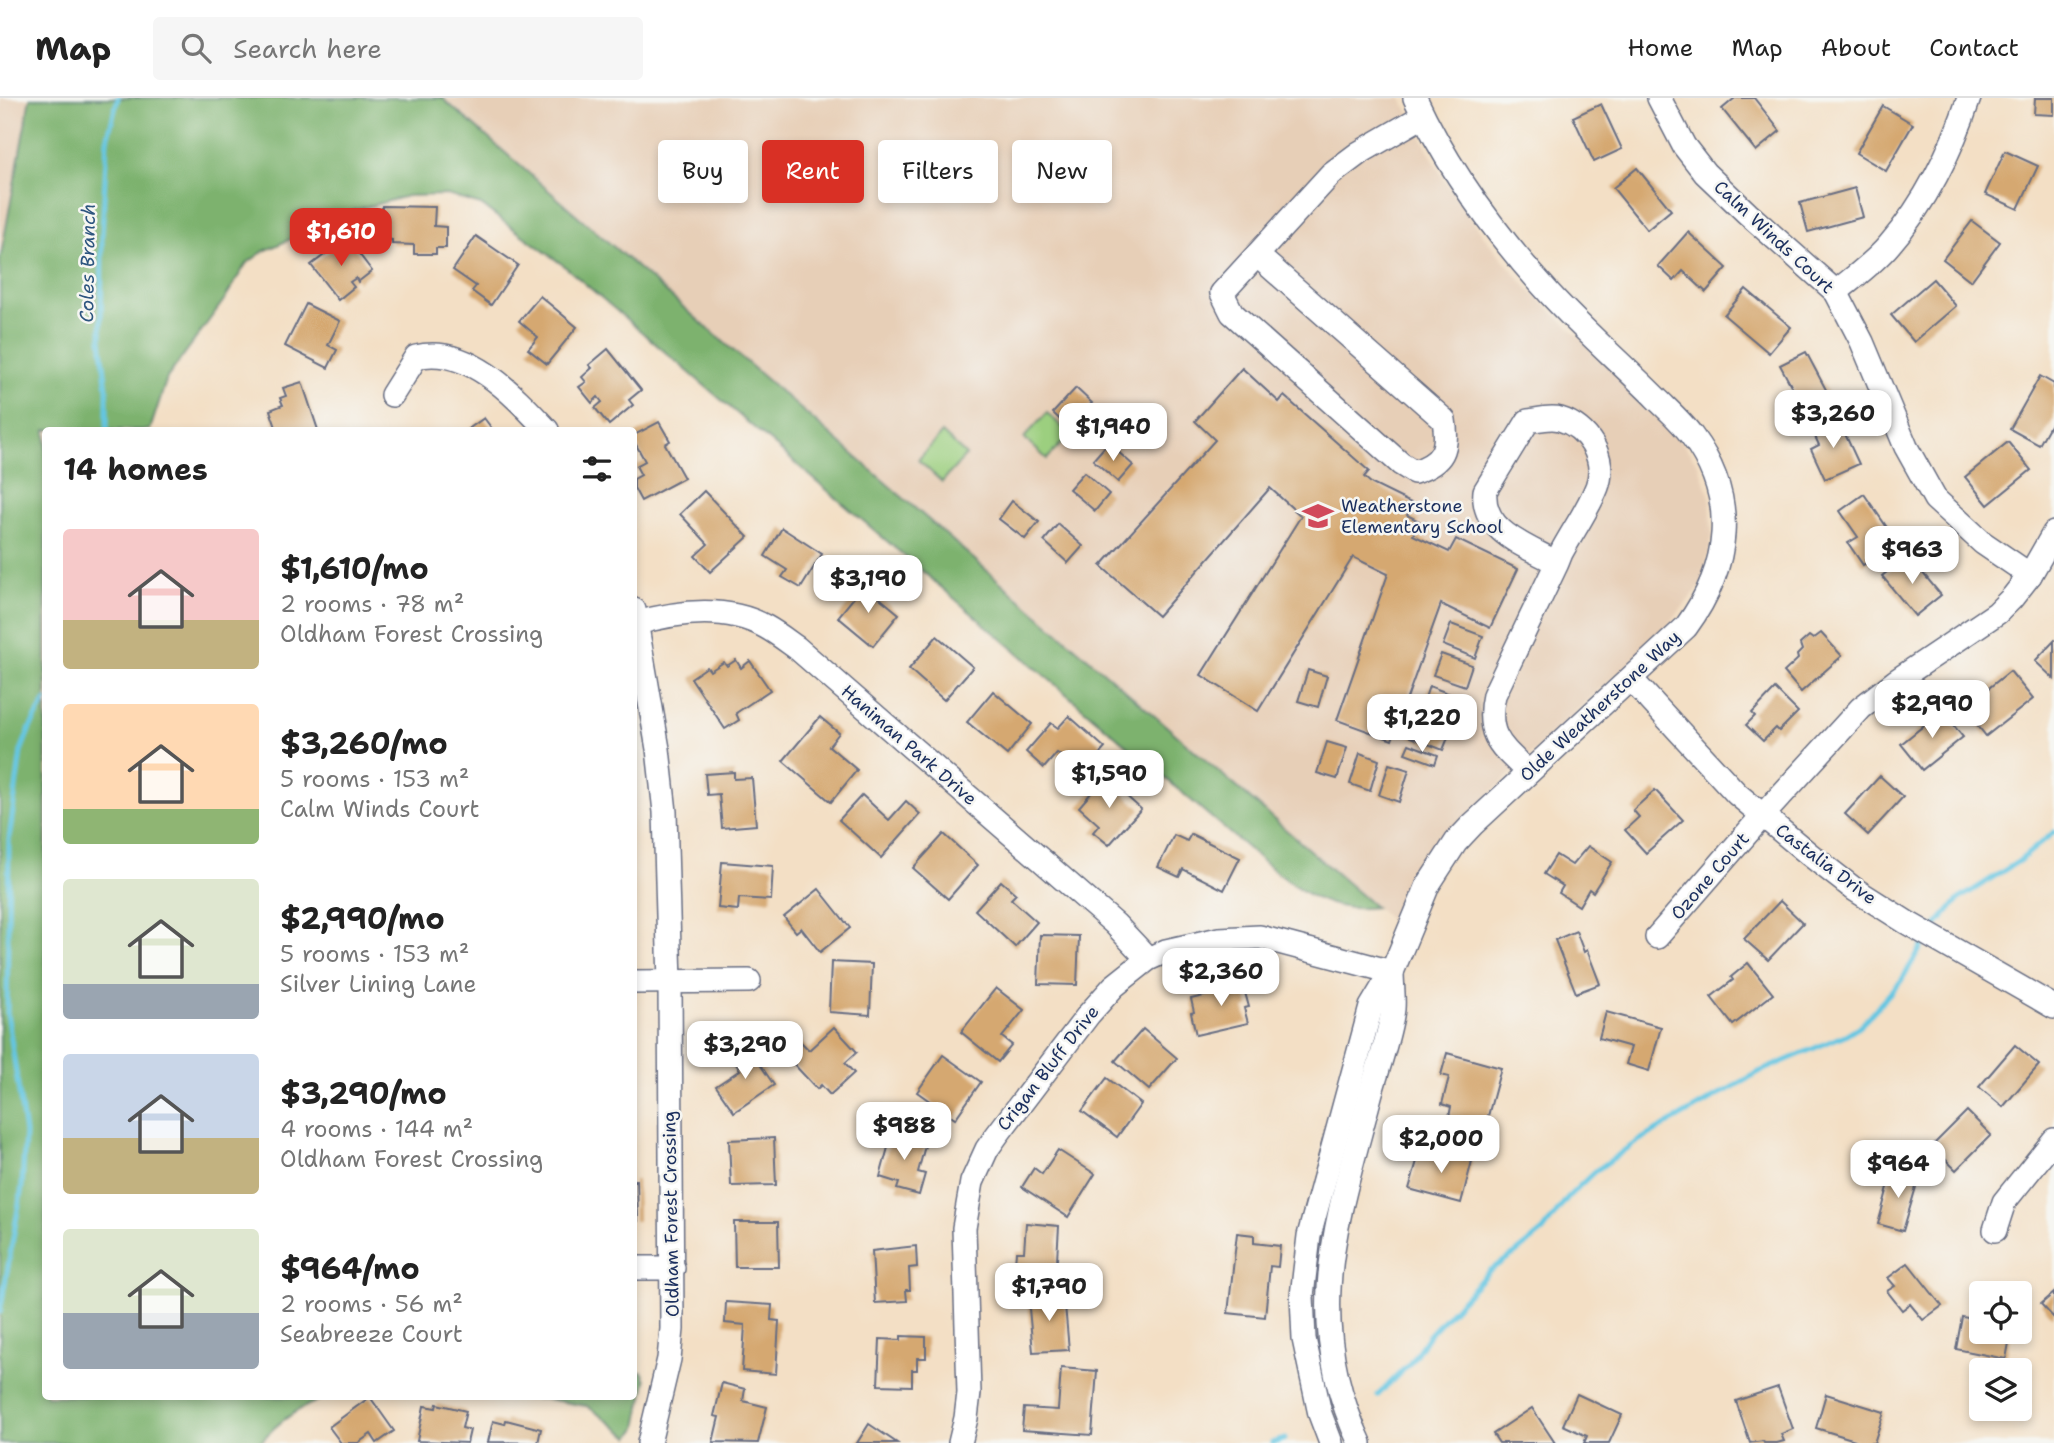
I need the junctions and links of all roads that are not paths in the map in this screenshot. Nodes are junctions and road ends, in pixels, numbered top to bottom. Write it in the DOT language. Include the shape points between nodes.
graph roads {
  1 [pos="1659,98"];
  2 [pos="1969,98"];
  3 [pos="1419,107"];
  4 [pos="1258,256"];
  5 [pos="1836,292"];
  6 [pos="393,395"];
  7 [pos="544,427"];
  8 [pos="2054,533"];
  9 [pos="1557,563"];
  10 [pos="2030,575"];
  11 [pos="637,619"];
  12 [pos="637,635"];
  13 [pos="1631,679"];
  14 [pos="1528,772"];
  15 [pos="1763,815"];
  16 [pos="1657,937"];
  17 [pos="1148,959"];
  18 [pos="1392,972"];
  19 [pos="749,981"];
  20 [pos="637,982"];
  21 [pos="670,982"];
  22 [pos="2054,1007"];
  23 [pos="2054,1140"];
  24 [pos="1996,1230"];
  25 [pos="637,1268"];
  26 [pos="673,1268"];
  27 [pos="649,1443"];
  28 [pos="960,1443"];
  29 [pos="1331,1443"];
  30 [pos="1360,1443"];
  1 -- 5 [label="street, Calm Winds Court" via="1684,146 1705,173"];
  2 -- 5 [label="street" via="1942,164 1905,223 1870,264"];
  3 -- 4 [label="street" via="1331,174"];
  3 -- 13 [label="street, Olde Weatherstone Way" via="1464,184 1518,258 1685,427 1713,473 1723,533 1716,576 1686,627"];
  4 -- 4 [label="street" via="1222,293 1232,313 1401,464 1414,472 1430,467 1443,453 1447,437 1444,420"];
  5 -- 10 [label="street, Calm Winds Court" via="1906,447 1936,499 1983,543"];
  6 -- 7 [label="street" via="416,357 448,357 468,363 498,383"];
  8 -- 10 [label="street, Ozone Court"];
  9 -- 9 [label="street" via="1598,485 1600,463 1593,444 1577,426 1557,418 1528,421 1485,491 1484,503 1501,531"];
  9 -- 14 [label="street" via="1494,695 1490,715 1497,739"];
  10 -- 15 [label="street, Ozone Court" via="1997,613 1861,708"];
  11 -- 17 [label="street, Haniman Park Drive" via="695,613 736,617 764,626 808,657 1115,925"];
  12 -- 21 [label="street, Oldham Forest Crossing" via="665,812"];
  13 -- 14 [label="street, Olde Weatherstone Way"];
  13 -- 15 [label="street, Castalia Drive" via="1737,794"];
  14 -- 18 [label="street, Olde Weatherstone Way" via="1444,859 1416,908"];
  15 -- 16 [label="street, Ozone Court"];
  15 -- 22 [label="street, Castalia Drive" via="1854,889"];
  17 -- 18 [label="street, Crigan Bluff Drive" via="1220,939 1260,937"];
  17 -- 28 [label="street, Crigan Bluff Drive" via="1088,1014 987,1149 972,1182 964,1228 969,1393"];
  18 -- 29 [label="street, Olde Weatherstone Way" via="1371,1007 1305,1264 1304,1339"];
  18 -- 30 [label="street, Olde Weatherstone Way" via="1392,1010 1335,1227 1327,1287 1334,1364"];
  19 -- 21 [label="street"];
  20 -- 21 [label="street"];
  21 -- 26 [label="street, Oldham Forest Crossing"];
  23 -- 24 [label="street" via="2004,1202"];
  25 -- 26 [label="street"];
  26 -- 27 [label="street, Oldham Forest Crossing" via="669,1359"];
}
